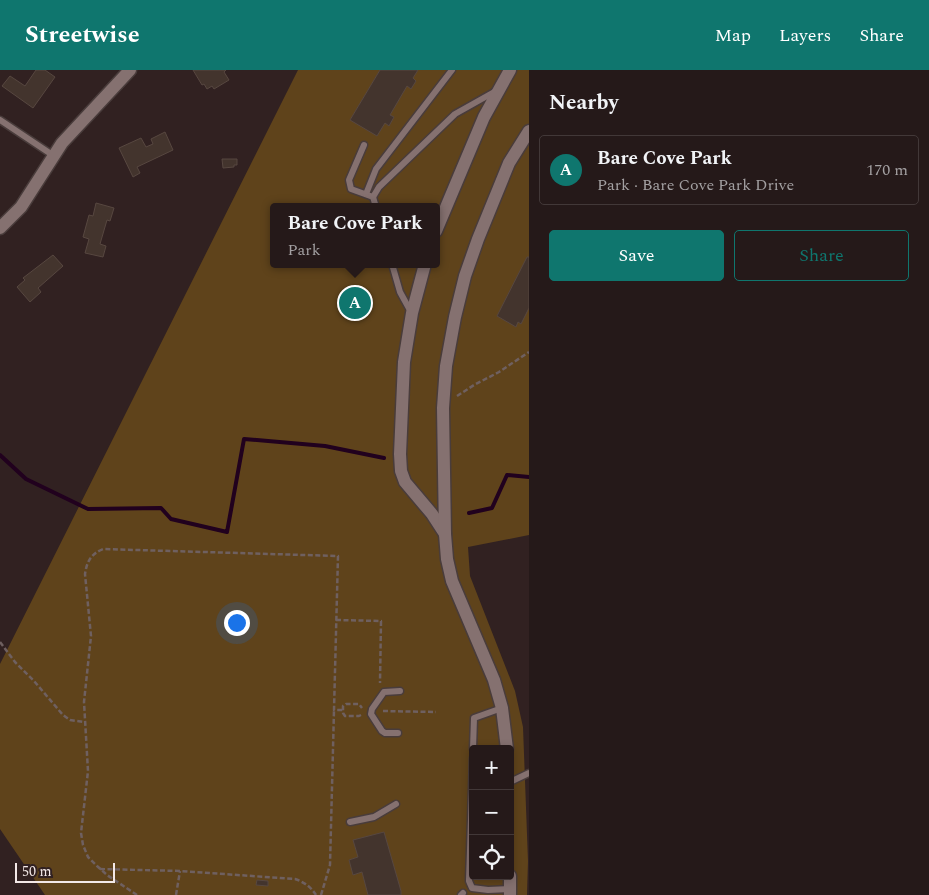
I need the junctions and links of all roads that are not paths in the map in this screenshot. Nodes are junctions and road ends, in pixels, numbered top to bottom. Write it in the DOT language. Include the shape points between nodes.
graph roads {
  1 [pos="130,70"];
  2 [pos="452,70"];
  3 [pos="510,70"];
  4 [pos="499,89"];
  5 [pos="0,120"];
  6 [pos="529,131"];
  7 [pos="364,145"];
  8 [pos="54,156"];
  9 [pos="366,194"];
  10 [pos="373,197"];
  11 [pos="375,203"];
  12 [pos="440,221"];
  13 [pos="0,228"];
  14 [pos="393,268"];
  15 [pos="424,268"];
  16 [pos="412,313"];
  17 [pos="444,534"];
  18 [pos="400,691"];
  19 [pos="502,708"];
  20 [pos="398,734"];
  21 [pos="473,745"];
  22 [pos="507,745"];
  23 [pos="529,773"];
  24 [pos="514,780"];
  25 [pos="472,790"];
  26 [pos="396,804"];
  27 [pos="350,822"];
  28 [pos="510,887"];
  1 -- 8 [label="street" via="62,143"];
  2 -- 9 [label="lane" via="376,169"];
  3 -- 4 [label="street"];
  4 -- 10 [label="lane" via="455,114 379,187"];
  4 -- 12 [label="street"];
  5 -- 8 [label="lane"];
  6 -- 17 [label="street" via="509,163 478,239 455,317 442,408"];
  7 -- 9 [label="lane" via="349,180 351,189"];
  8 -- 13 [label="street" via="21,207"];
  9 -- 10 [label="lane"];
  10 -- 11 [label="lane"];
  14 -- 16 [label="lane" via="400,292"];
  15 -- 16 [label="street"];
  16 -- 17 [label="street" via="404,362 400,471"];
  17 -- 19 [label="street" via="452,581 494,680"];
  18 -- 20 [label="lane" via="382,694 371,714 382,731"];
  19 -- 21 [label="lane" via="474,718"];
  19 -- 22 [label="street"];
  23 -- 24 [label="lane"];
  25 -- 28 [label="lane" via="469,881 472,888 480,890"];
  26 -- 27 [label="lane" via="374,817"];
}
